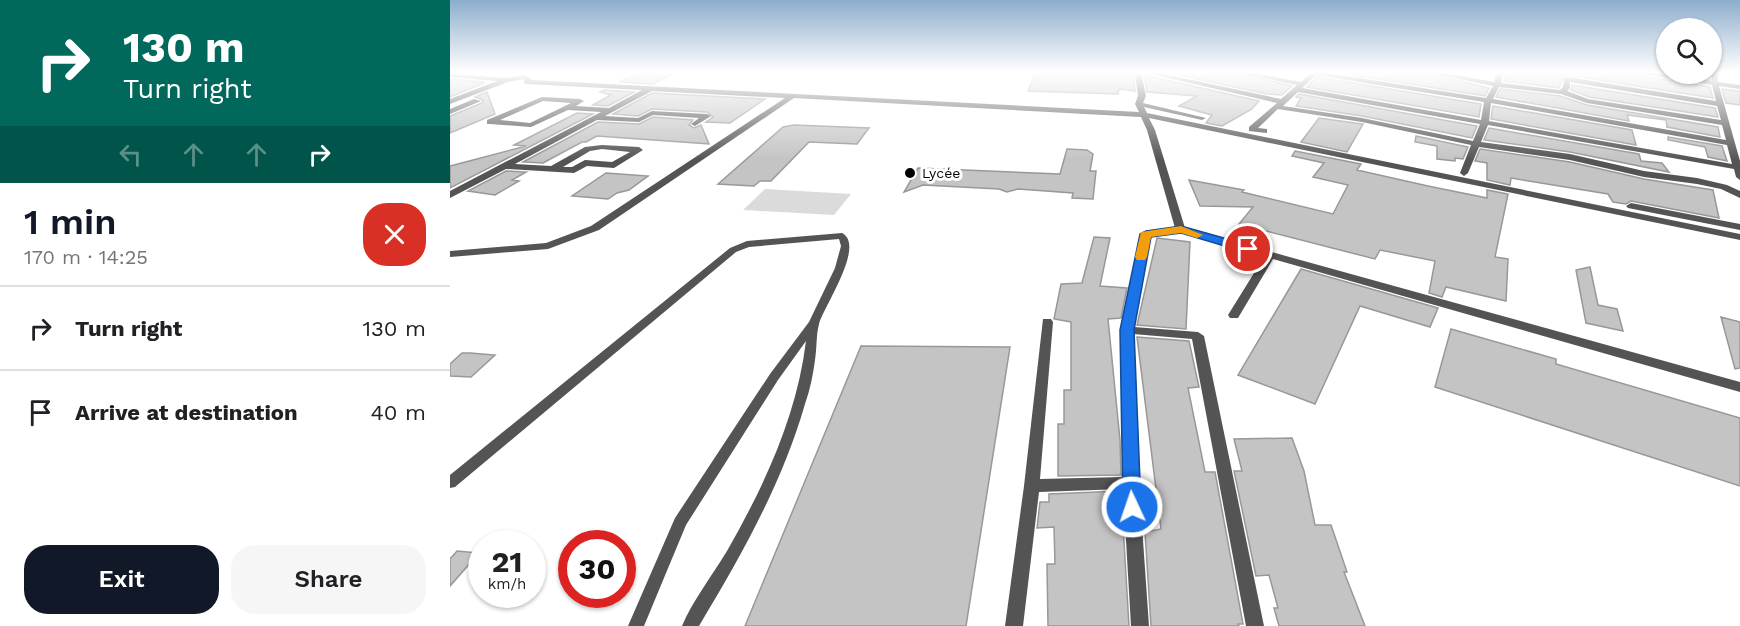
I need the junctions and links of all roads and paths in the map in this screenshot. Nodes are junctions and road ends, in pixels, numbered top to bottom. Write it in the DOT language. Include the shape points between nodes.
graph roads {
  1 [pos="473,101"];
  2 [pos="537,101"];
  3 [pos="580,101"];
  4 [pos="627,101"];
  5 [pos="785,101"];
  6 [pos="874,101"];
  7 [pos="1268,101"];
  8 [pos="1283,101"];
  9 [pos="1375,101"];
  10 [pos="1488,101"];
  11 [pos="1489,101"];
  12 [pos="1588,101"];
  13 [pos="1703,101"];
  14 [pos="1139,104"];
  15 [pos="1280,104"];
  16 [pos="1720,104"];
  17 [pos="567,108"];
  18 [pos="610,110"];
  19 [pos="450,112"];
  20 [pos="1144,115"];
  21 [pos="596,118"];
  22 [pos="1485,122"];
  23 [pos="1725,123"];
  24 [pos="695,124"];
  25 [pos="1252,129"];
  26 [pos="1478,144"];
  27 [pos="1734,147"];
  28 [pos="506,166"];
  29 [pos="1739,168"];
  30 [pos="552,169"];
  31 [pos="1464,173"];
  32 [pos="1740,177"];
  33 [pos="451,194"];
  34 [pos="1740,195"];
  35 [pos="1740,227"];
  36 [pos="1181,230"];
  37 [pos="1740,237"];
  38 [pos="450,254"];
  39 [pos="1270,255"];
  40 [pos="1234,315"];
  41 [pos="1047,322"];
  42 [pos="814,323"];
  43 [pos="1127,330"];
  44 [pos="1740,387"];
  45 [pos="450,483"];
  46 [pos="1131,483"];
  47 [pos="1032,486"];
  48 [pos="636,626"];
  49 [pos="690,626"];
  50 [pos="1014,626"];
  51 [pos="1140,626"];
  52 [pos="1255,626"];
  1 -- 19 [label="street"];
  2 -- 17 [label="street" via="490,122 531,125"];
  3 -- 17 [label="street"];
  4 -- 18 [label="street"];
  5 -- 38 [label="street" via="577,237 548,246"];
  6 -- 20 [label="street"];
  7 -- 15 [label="street"];
  8 -- 15 [label="street"];
  9 -- 22 [label="street"];
  10 -- 22 [label="street"];
  11 -- 27 [label="street"];
  12 -- 23 [label="street"];
  13 -- 16 [label="street"];
  14 -- 20 [label="street"];
  14 -- 25 [label="street"];
  15 -- 25 [label="street"];
  15 -- 26 [label="street"];
  16 -- 23 [label="street"];
  17 -- 18 [label="street"];
  18 -- 21 [label="street"];
  20 -- 36 [label="street"];
  20 -- 37 [label="street"];
  21 -- 24 [label="street" via="639,120 652,112 707,116"];
  21 -- 28 [label="street"];
  22 -- 26 [label="street"];
  22 -- 29 [label="street"];
  23 -- 27 [label="street"];
  25 -- 31 [label="street"];
  26 -- 31 [label="street"];
  26 -- 34 [label="street" via="1697,181"];
  27 -- 29 [label="street"];
  28 -- 30 [label="street"];
  28 -- 33 [label="street"];
  29 -- 32 [label="street"];
  30 -- 30 [label="street" via="588,149 639,150 615,165 585,163 574,170"];
  31 -- 35 [label="street"];
  36 -- 39 [label="street"];
  36 -- 43 [label="street" via="1146,234"];
  39 -- 40 [label="street"];
  39 -- 44 [label="street"];
  41 -- 47 [label="street"];
  42 -- 45 [label="lane" via="840,268 846,246 842,236 747,244 733,250"];
  42 -- 48 [label="lane" via="774,377 680,522"];
  42 -- 49 [label="lane" via="809,374 796,416 736,552"];
  43 -- 46 [label="street"];
  43 -- 52 [label="street" via="1198,336"];
  46 -- 47 [label="street"];
  46 -- 51 [label="street"];
  47 -- 50 [label="street"];
}
